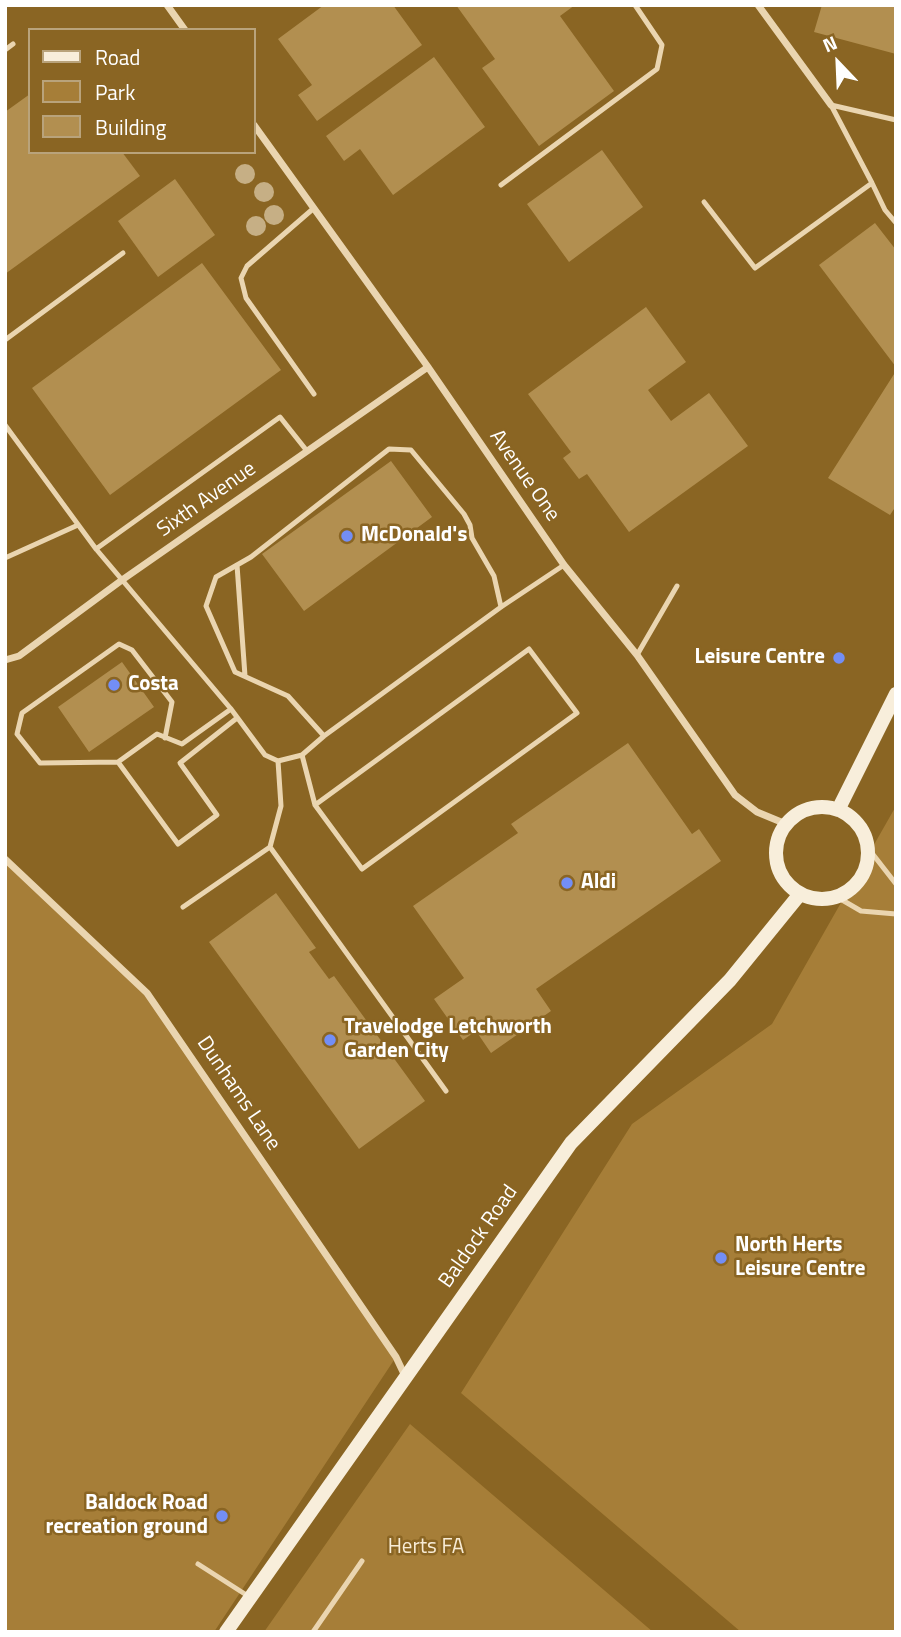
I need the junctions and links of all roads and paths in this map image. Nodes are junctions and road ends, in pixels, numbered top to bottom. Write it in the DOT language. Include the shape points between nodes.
graph roads {
  1 [pos="167,5"];
  2 [pos="635,5"];
  3 [pos="758,5"];
  4 [pos="184,28"];
  5 [pos="13,44"];
  6 [pos="5,50"];
  7 [pos="831,105"];
  8 [pos="896,120"];
  9 [pos="256,128"];
  10 [pos="872,183"];
  11 [pos="501,185"];
  12 [pos="704,202"];
  13 [pos="314,208"];
  14 [pos="896,223"];
  15 [pos="123,253"];
  16 [pos="5,340"];
  17 [pos="428,367"];
  18 [pos="314,394"];
  19 [pos="5,425"];
  20 [pos="307,452"];
  21 [pos="78,524"];
  22 [pos="96,550"];
  23 [pos="5,558"];
  24 [pos="237,565"];
  25 [pos="564,565"];
  26 [pos="122,580"];
  27 [pos="677,586"];
  28 [pos="501,607"];
  29 [pos="637,655"];
  30 [pos="5,660"];
  31 [pos="246,676"];
  32 [pos="896,694"];
  33 [pos="230,709"];
  34 [pos="237,718"];
  35 [pos="324,737"];
  36 [pos="165,738"];
  37 [pos="302,755"];
  38 [pos="278,761"];
  39 [pos="118,762"];
  40 [pos="315,805"];
  41 [pos="838,810"];
  42 [pos="786,824"];
  43 [pos="270,847"];
  44 [pos="868,848"];
  45 [pos="5,859"];
  46 [pos="896,884"];
  47 [pos="800,894"];
  48 [pos="836,897"];
  49 [pos="183,907"];
  50 [pos="896,914"];
  51 [pos="446,1091"];
  52 [pos="406,1378"];
  53 [pos="362,1561"];
  54 [pos="198,1564"];
  55 [pos="251,1597"];
  56 [pos="226,1632"];
  57 [pos="313,1632"];
  1 -- 4 [label="street"];
  2 -- 11 [label="lane" via="662,45 657,69"];
  3 -- 7 [label="street"];
  5 -- 6 [label="lane"];
  7 -- 8 [label="lane"];
  7 -- 10 [label="lane"];
  9 -- 13 [label="street, Avenue One"];
  10 -- 12 [label="lane" via="755,268"];
  10 -- 14 [label="lane"];
  13 -- 17 [label="street, Avenue One"];
  13 -- 18 [label="lane" via="247,265 241,278 246,298"];
  15 -- 16 [label="lane"];
  17 -- 20 [label="street, Sixth Avenue"];
  17 -- 25 [label="street, Avenue One"];
  19 -- 21 [label="lane"];
  20 -- 22 [label="lane" via="280,417"];
  20 -- 26 [label="street, Sixth Avenue"];
  21 -- 22 [label="lane"];
  21 -- 23 [label="lane"];
  22 -- 26 [label="lane"];
  24 -- 28 [label="lane" via="389,449 411,450 464,514 494,576"];
  24 -- 31 [label="lane"];
  24 -- 31 [label="lane" via="216,578 206,606 235,672"];
  25 -- 28 [label="lane"];
  25 -- 29 [label="street, Avenue One"];
  26 -- 30 [label="street, Sixth Avenue" via="19,656"];
  26 -- 33 [label="lane"];
  27 -- 29 [label="lane"];
  28 -- 35 [label="lane"];
  29 -- 42 [label="street, Avenue One" via="735,795 757,812"];
  31 -- 35 [label="lane" via="288,696"];
  32 -- 41 [label="main road"];
  33 -- 34 [label="lane"];
  33 -- 36 [label="lane" via="182,744"];
  34 -- 38 [label="lane" via="265,755"];
  34 -- 39 [label="lane" via="180,763 217,815 178,844"];
  35 -- 37 [label="lane"];
  36 -- 39 [label="lane" via="157,734"];
  36 -- 39 [label="lane" via="172,702 132,650 119,644 22,713 18,734 40,763"];
  37 -- 38 [label="lane"];
  37 -- 40 [label="lane"];
  38 -- 43 [label="lane" via="281,806"];
  40 -- 40 [label="lane" via="362,869 577,713 528,649"];
  41 -- 42 [label="main road" via="810,809"];
  41 -- 44 [label="main road" via="853,819"];
  42 -- 47 [label="main road" via="776,854 779,870"];
  43 -- 49 [label="lane"];
  43 -- 51 [label="lane"];
  44 -- 46 [label="lane"];
  44 -- 48 [label="main road" via="861,878"];
  45 -- 52 [label="street, Dunhams Lane" via="148,993"];
  47 -- 48 [label="main road"];
  47 -- 52 [label="main road, Baldock Road" via="730,980 571,1143"];
  48 -- 50 [label="lane" via="861,911"];
  52 -- 55 [label="main road, Baldock Road"];
  53 -- 57 [label="lane"];
  54 -- 55 [label="lane"];
  55 -- 56 [label="main road, Baldock Road"];
}
